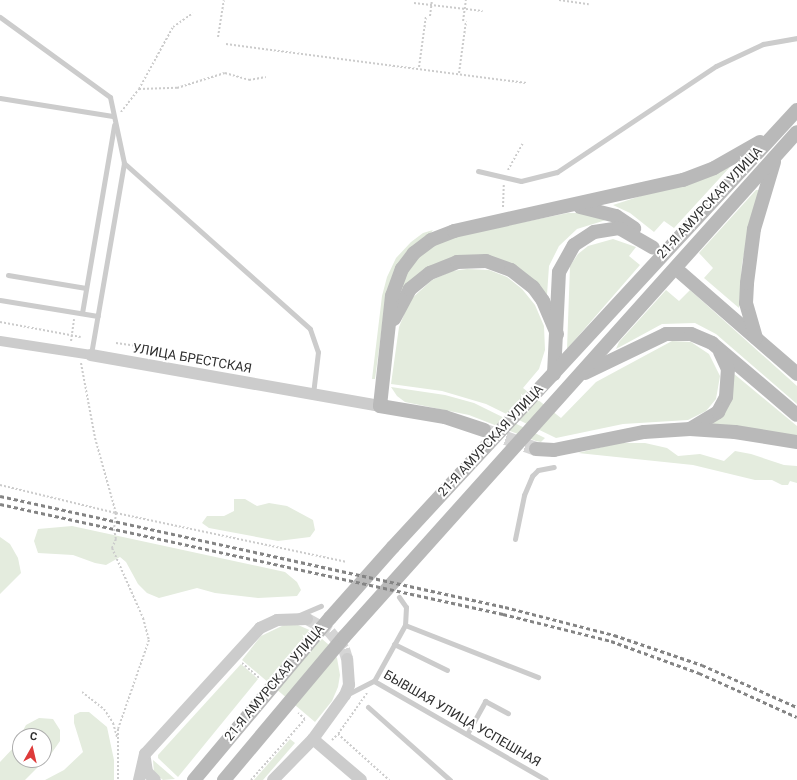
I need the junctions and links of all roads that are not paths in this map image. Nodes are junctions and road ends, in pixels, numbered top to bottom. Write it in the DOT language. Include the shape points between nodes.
graph roads {
  1 [pos="0,17"];
  2 [pos="797,38"];
  3 [pos="0,98"];
  4 [pos="797,110"];
  5 [pos="114,119"];
  6 [pos="797,132"];
  7 [pos="767,141"];
  8 [pos="776,156"];
  9 [pos="124,163"];
  10 [pos="478,171"];
  11 [pos="572,206"];
  12 [pos="681,273"];
  13 [pos="8,275"];
  14 [pos="86,288"];
  15 [pos="0,300"];
  16 [pos="82,313"];
  17 [pos="98,316"];
  18 [pos="390,331"];
  19 [pos="557,334"];
  20 [pos="756,338"];
  21 [pos="0,341"];
  22 [pos="719,350"];
  23 [pos="91,356"];
  24 [pos="554,374"];
  25 [pos="797,374"];
  26 [pos="580,376"];
  27 [pos="313,395"];
  28 [pos="380,406"];
  29 [pos="797,415"];
  30 [pos="690,429"];
  31 [pos="484,430"];
  32 [pos="797,442"];
  33 [pos="536,449"];
  34 [pos="554,467"];
  35 [pos="515,539"];
  36 [pos="400,597"];
  37 [pos="321,606"];
  38 [pos="291,618"];
  39 [pos="306,619"];
  40 [pos="405,625"];
  41 [pos="394,644"];
  42 [pos="347,659"];
  43 [pos="447,670"];
  44 [pos="538,677"];
  45 [pos="374,681"];
  46 [pos="345,695"];
  47 [pos="368,707"];
  48 [pos="508,713"];
  49 [pos="467,734"];
  50 [pos="313,739"];
  51 [pos="145,754"];
  52 [pos="194,778"];
  53 [pos="139,780"];
  54 [pos="155,780"];
  55 [pos="224,780"];
  56 [pos="273,780"];
  57 [pos="361,780"];
  58 [pos="450,780"];
  59 [pos="546,780"];
  1 -- 5 [label="lane" via="110,96"];
  2 -- 10 [label="lane" via="763,44 716,66 568,167 521,181"];
  3 -- 5 [label="lane"];
  4 -- 7 [label="main road, 21-Я АМУРСКАЯ УЛИЦА"];
  5 -- 9 [label="lane"];
  5 -- 14 [label="lane"];
  6 -- 8 [label="main road, 21-Я АМУРСКАЯ УЛИЦА"];
  7 -- 11 [label="main road" via="758,142 720,164 683,180"];
  7 -- 24 [label="main road, 21-Я АМУРСКАЯ УЛИЦА"];
  8 -- 20 [label="main road" via="754,228 746,283 746,303"];
  8 -- 26 [label="main road, 21-Я АМУРСКАЯ УЛИЦА"];
  9 -- 17 [label="lane"];
  9 -- 27 [label="lane" via="310,329 318,352"];
  11 -- 18 [label="main road" via="454,231 423,246 407,260 394,287"];
  11 -- 19 [label="main road" via="616,216 630,224 648,244 626,230 612,228 594,232 574,244 559,272"];
  12 -- 20 [label="main road"];
  13 -- 14 [label="lane"];
  14 -- 16 [label="lane"];
  15 -- 16 [label="lane"];
  16 -- 17 [label="lane"];
  17 -- 23 [label="lane"];
  18 -- 19 [label="main road" via="401,302 414,284 441,266 471,260 498,264 523,278 542,300"];
  18 -- 28 [label="main road"];
  19 -- 24 [label="main road"];
  20 -- 25 [label="main road"];
  21 -- 23 [label="street, УЛИЦА БРЕСТСКАЯ"];
  22 -- 26 [label="main road" via="705,339 691,334 666,334"];
  22 -- 29 [label="main road"];
  22 -- 30 [label="main road" via="728,369 726,397 718,412"];
  23 -- 27 [label="street, УЛИЦА БРЕСТСКАЯ"];
  24 -- 52 [label="main road, 21-Я АМУРСКАЯ УЛИЦА" via="393,547"];
  26 -- 55 [label="main road, 21-Я АМУРСКАЯ УЛИЦА" via="281,711"];
  27 -- 28 [label="street, УЛИЦА БРЕСТСКАЯ"];
  28 -- 31 [label="main road" via="445,417"];
  30 -- 32 [label="main road" via="748,434"];
  30 -- 33 [label="main road" via="644,432 554,450"];
  34 -- 35 [label="lane" via="538,470 532,476 524,495"];
  36 -- 40 [label="lane" via="406,607"];
  37 -- 38 [label="lane"];
  38 -- 39 [label="street"];
  38 -- 51 [label="street" via="277,620 260,628"];
  40 -- 41 [label="lane"];
  40 -- 44 [label="lane"];
  41 -- 43 [label="lane"];
  41 -- 45 [label="lane"];
  42 -- 46 [label="street" via="349,685"];
  45 -- 46 [label="lane, БЫВШАЯ УЛИЦА УСПЕШНАЯ"];
  45 -- 49 [label="lane, БЫВШАЯ УЛИЦА УСПЕШНАЯ"];
  46 -- 50 [label="street"];
  47 -- 58 [label="lane"];
  48 -- 49 [label="lane" via="485,701"];
  49 -- 59 [label="lane, БЫВШАЯ УЛИЦА УСПЕШНАЯ"];
  50 -- 56 [label="street"];
  50 -- 57 [label="street"];
  51 -- 53 [label="street"];
  51 -- 54 [label="street" via="147,772"];
}
